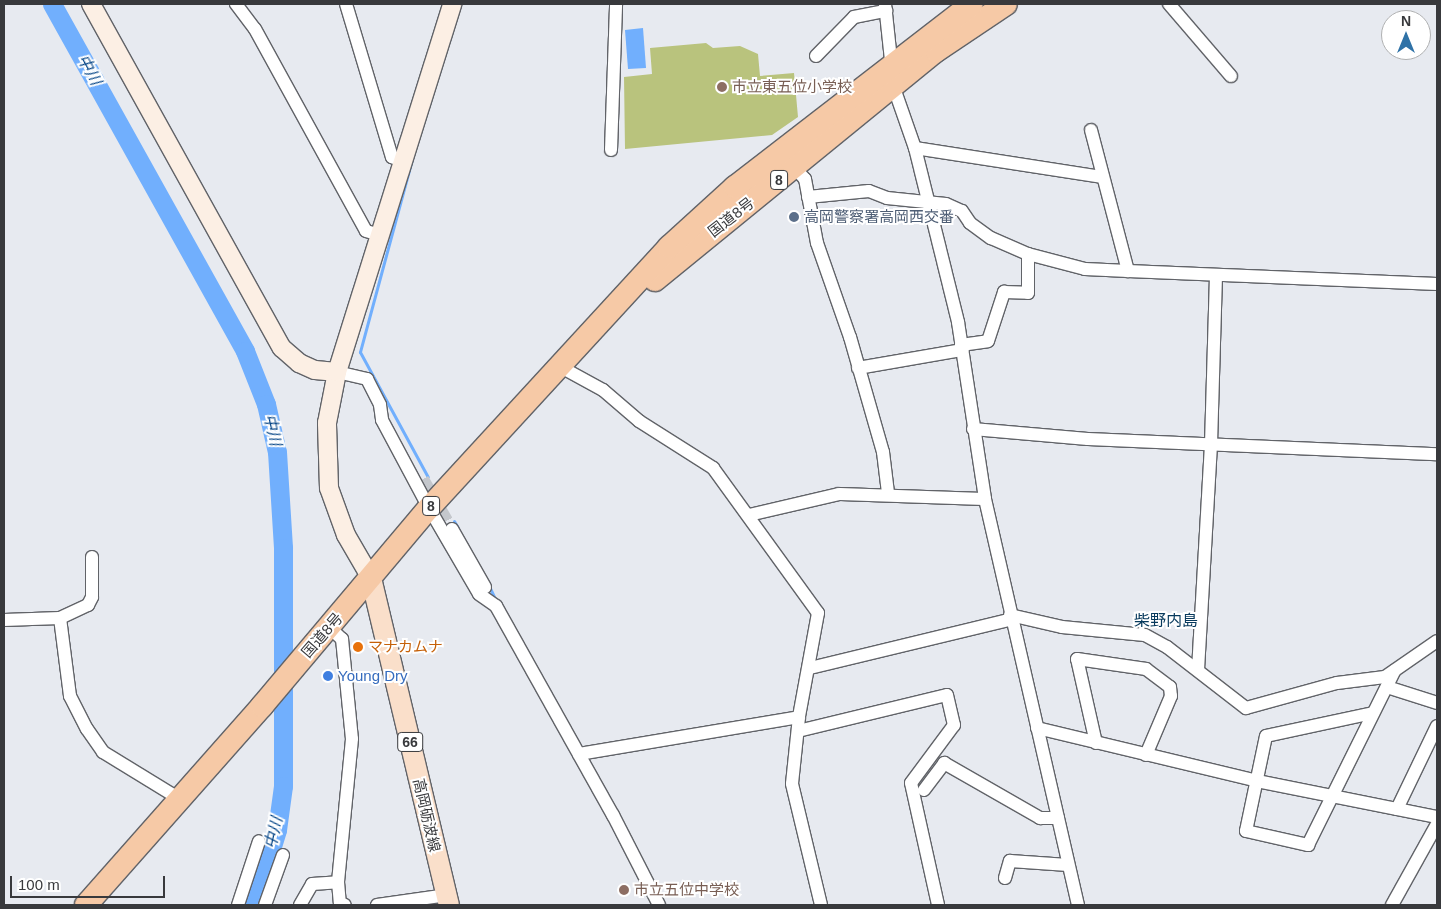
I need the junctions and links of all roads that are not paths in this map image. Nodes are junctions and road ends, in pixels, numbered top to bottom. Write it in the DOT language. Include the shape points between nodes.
graph roads {
  1 [pos="91,4"];
  2 [pos="236,4"];
  3 [pos="346,4"];
  4 [pos="452,4"];
  5 [pos="616,4"];
  6 [pos="972,4"];
  7 [pos="1006,4"];
  8 [pos="1169,4"];
  9 [pos="885,8"];
  10 [pos="816,56"];
  11 [pos="892,65"];
  12 [pos="1231,76"];
  13 [pos="894,88"];
  14 [pos="1090,130"];
  15 [pos="915,148"];
  16 [pos="611,150"];
  17 [pos="403,161"];
  18 [pos="795,168"];
  19 [pos="1103,177"];
  20 [pos="808,197"];
  21 [pos="929,203"];
  22 [pos="380,235"];
  23 [pos="1028,254"];
  24 [pos="1128,271"];
  25 [pos="1216,274"];
  26 [pos="1437,284"];
  27 [pos="962,347"];
  28 [pos="559,366"];
  29 [pos="858,368"];
  30 [pos="337,372"];
  31 [pos="380,405"];
  32 [pos="973,429"];
  33 [pos="1211,444"];
  34 [pos="1437,454"];
  35 [pos="423,479"];
  36 [pos="888,493"];
  37 [pos="985,498"];
  38 [pos="429,508"];
  39 [pos="749,515"];
  40 [pos="452,529"];
  41 [pos="92,557"];
  42 [pos="371,578"];
  43 [pos="496,606"];
  44 [pos="1011,617"];
  45 [pos="60,618"];
  46 [pos="4,620"];
  47 [pos="329,627"];
  48 [pos="1437,640"];
  49 [pos="810,668"];
  50 [pos="1198,670"];
  51 [pos="1395,670"];
  52 [pos="1387,688"];
  53 [pos="1437,703"];
  54 [pos="1373,713"];
  55 [pos="799,717"];
  56 [pos="1437,726"];
  57 [pos="1037,728"];
  58 [pos="798,731"];
  59 [pos="1096,743"];
  60 [pos="579,754"];
  61 [pos="1146,755"];
  62 [pos="1257,781"];
  63 [pos="924,790"];
  64 [pos="1333,796"];
  65 [pos="178,798"];
  66 [pos="1397,809"];
  67 [pos="1437,817"];
  68 [pos="1058,818"];
  69 [pos="1437,824"];
  70 [pos="259,841"];
  71 [pos="283,855"];
  72 [pos="1068,865"];
  73 [pos="1004,878"];
  74 [pos="338,882"];
  75 [pos="448,900"];
  76 [pos="86,905"];
  77 [pos="238,905"];
  78 [pos="265,905"];
  79 [pos="300,905"];
  80 [pos="345,905"];
  81 [pos="377,905"];
  82 [pos="659,905"];
  83 [pos="820,905"];
  84 [pos="938,905"];
  85 [pos="1078,905"];
  86 [pos="1392,905"];
  1 -- 30 [label="street" via="282,348 299,363 315,370"];
  2 -- 22 [label="street" via="255,29 366,231"];
  3 -- 17 [label="street" via="392,157"];
  4 -- 17 [label="street"];
  5 -- 16 [label="street"];
  6 -- 11 [label="highway, 国道8号 / 8"];
  7 -- 13 [label="highway, 国道8号 / 8" via="936,51"];
  8 -- 12 [label="street"];
  9 -- 10 [label="street" via="854,17"];
  9 -- 11 [label="street"];
  11 -- 13 [label="street"];
  11 -- 28 [label="highway, 国道8号 / 8" via="735,187 669,247"];
  13 -- 15 [label="street"];
  13 -- 18 [label="highway, 国道8号 / 8"];
  14 -- 19 [label="street"];
  15 -- 19 [label="street"];
  15 -- 21 [label="street"];
  17 -- 22 [label="street"];
  18 -- 20 [label="street" via="805,179"];
  18 -- 28 [label="highway, 国道8号 / 8" via="713,230"];
  19 -- 24 [label="street"];
  20 -- 21 [label="street" via="869,191 887,198"];
  20 -- 29 [label="street" via="817,243"];
  21 -- 23 [label="street" via="946,204 962,211 970,223 991,238"];
  21 -- 27 [label="street"];
  22 -- 30 [label="street"];
  23 -- 24 [label="street" via="1085,269"];
  23 -- 27 [label="street" via="1028,293 1004,292 988,341"];
  24 -- 25 [label="street"];
  25 -- 26 [label="street"];
  25 -- 33 [label="street"];
  27 -- 29 [label="street"];
  27 -- 32 [label="street"];
  28 -- 38 [label="highway, 国道8号 / 8"];
  28 -- 39 [label="street" via="603,390 639,421 713,468"];
  29 -- 36 [label="street" via="882,452"];
  30 -- 31 [label="street" via="367,380"];
  30 -- 42 [label="street" via="327,423 329,488 346,535"];
  31 -- 35 [label="street"];
  31 -- 38 [label="street" via="382,420"];
  32 -- 33 [label="street" via="1088,439"];
  32 -- 37 [label="street"];
  33 -- 34 [label="street"];
  33 -- 50 [label="street"];
  36 -- 37 [label="street"];
  36 -- 39 [label="street" via="839,494"];
  37 -- 44 [label="street"];
  38 -- 42 [label="highway, 国道8号 / 8"];
  38 -- 43 [label="street" via="479,594"];
  39 -- 49 [label="street" via="818,613"];
  40 -- 43 [label="street"];
  41 -- 45 [label="street" via="92,597 88,605"];
  42 -- 47 [label="highway, 国道8号 / 8"];
  42 -- 75 [label="main road, 高岡砺波線 / 66"];
  43 -- 60 [label="street"];
  44 -- 49 [label="street"];
  44 -- 50 [label="street" via="1062,627 1145,635"];
  44 -- 57 [label="street"];
  45 -- 46 [label="street"];
  45 -- 65 [label="street" via="70,696 87,729 103,752"];
  47 -- 65 [label="highway, 国道8号 / 8"];
  47 -- 74 [label="street" via="342,640 352,739"];
  48 -- 51 [label="street"];
  49 -- 55 [label="street"];
  50 -- 51 [label="street" via="1246,708 1337,683 1385,677"];
  51 -- 52 [label="street"];
  52 -- 53 [label="street"];
  52 -- 54 [label="street"];
  54 -- 62 [label="street" via="1266,736"];
  54 -- 64 [label="street"];
  55 -- 58 [label="street"];
  55 -- 60 [label="street"];
  56 -- 66 [label="street"];
  57 -- 59 [label="street"];
  57 -- 68 [label="street"];
  58 -- 83 [label="street" via="792,784"];
  58 -- 84 [label="street" via="948,695 954,725 911,784"];
  59 -- 61 [label="street"];
  59 -- 61 [label="street" via="1077,659 1146,669 1170,687 1171,696"];
  60 -- 82 [label="street"];
  61 -- 62 [label="street"];
  62 -- 64 [label="street"];
  62 -- 64 [label="street" via="1246,831 1308,845"];
  63 -- 68 [label="street" via="944,763 1040,818"];
  64 -- 66 [label="street"];
  65 -- 76 [label="highway, 国道8号 / 8"];
  66 -- 67 [label="street"];
  68 -- 72 [label="street"];
  69 -- 86 [label="street"];
  70 -- 77 [label="street"];
  71 -- 78 [label="street"];
  72 -- 73 [label="street" via="1010,861"];
  72 -- 85 [label="street"];
  74 -- 79 [label="street" via="312,884"];
  74 -- 80 [label="street" via="340,903"];
  75 -- 81 [label="street"];
}
